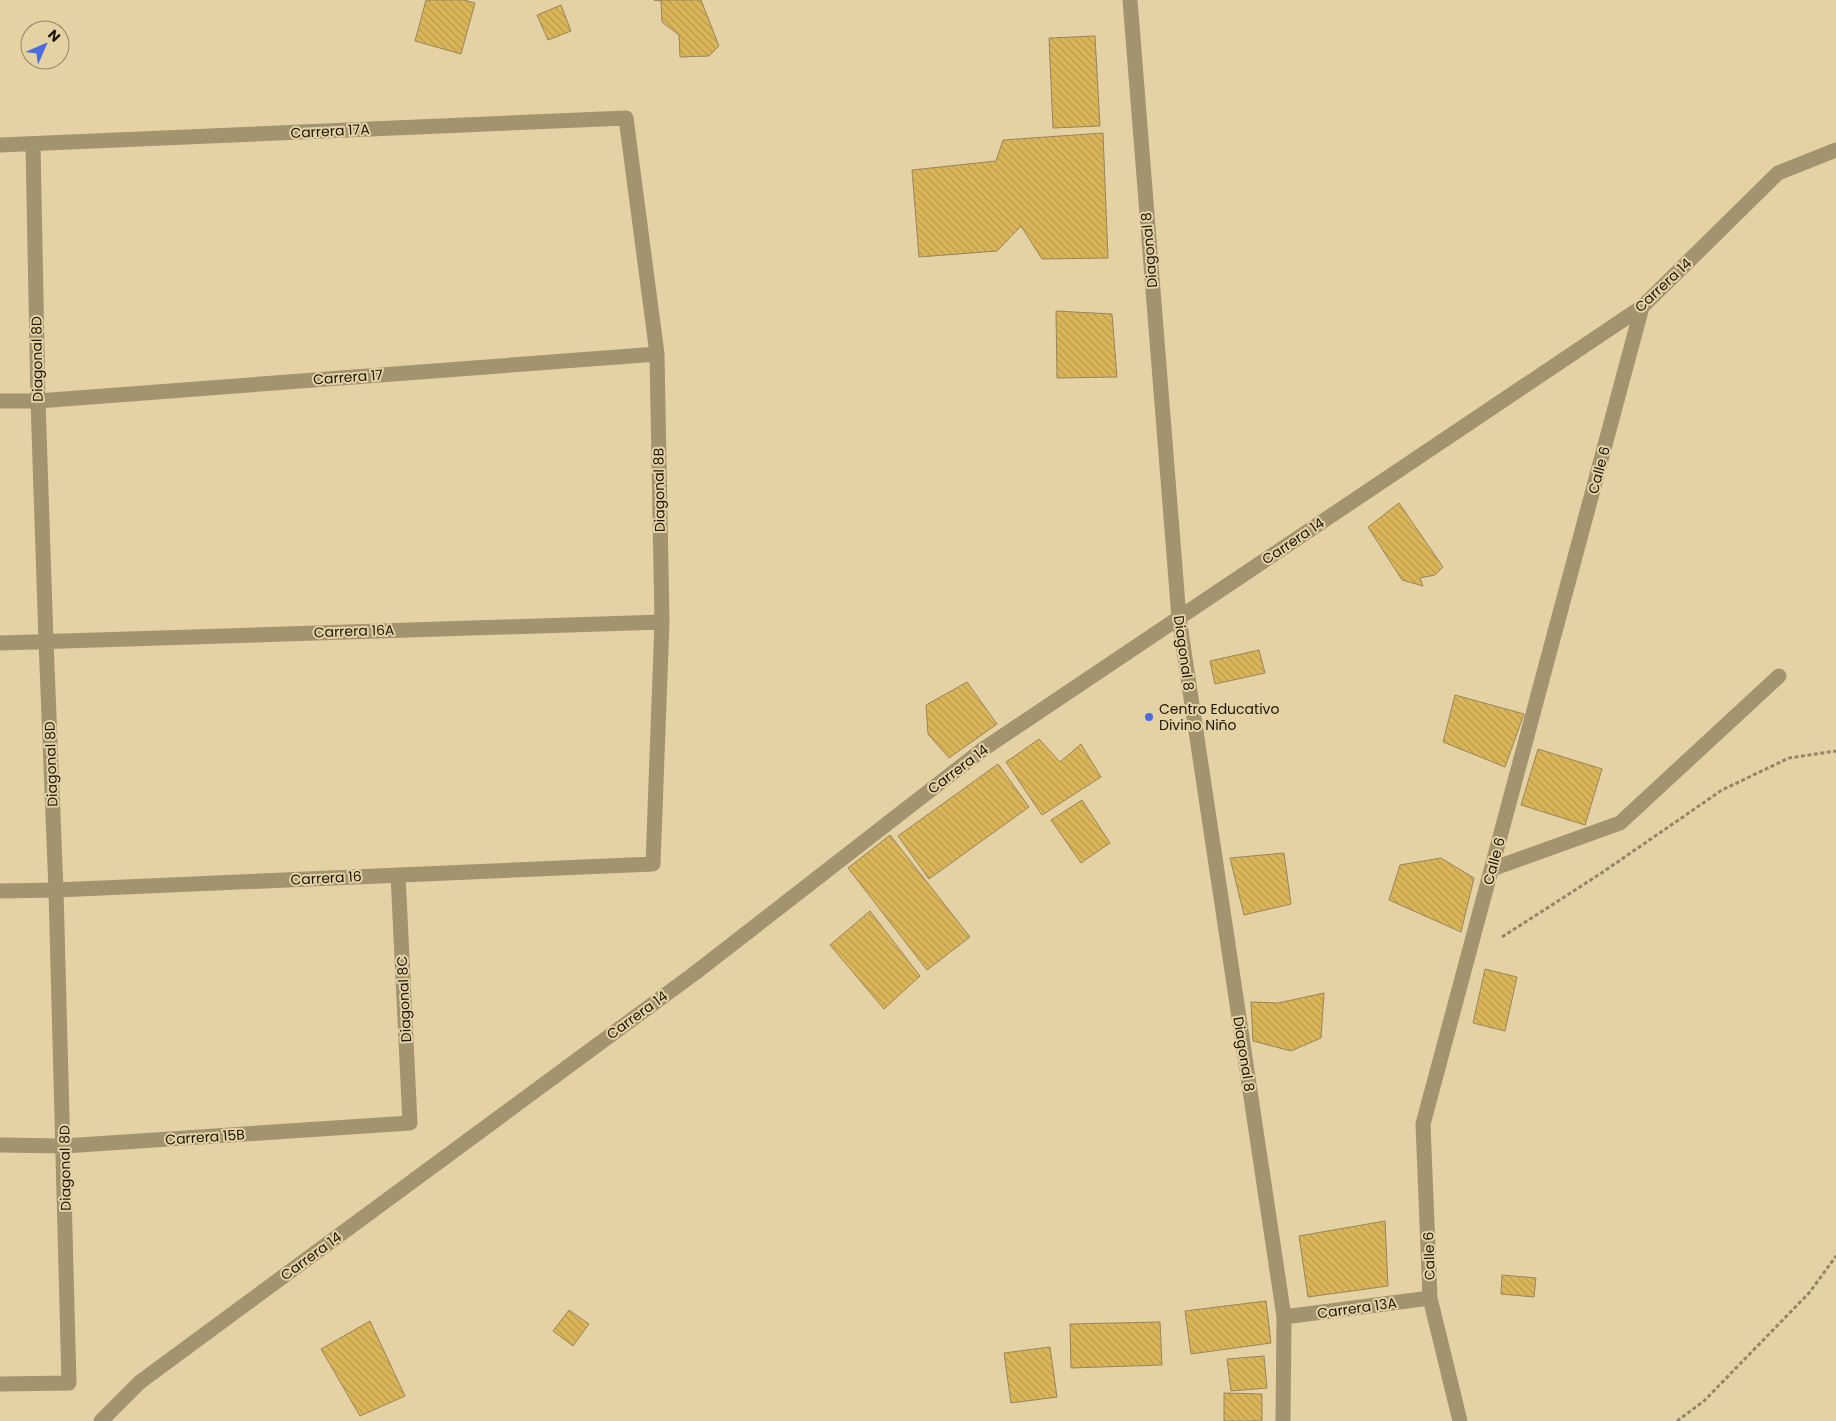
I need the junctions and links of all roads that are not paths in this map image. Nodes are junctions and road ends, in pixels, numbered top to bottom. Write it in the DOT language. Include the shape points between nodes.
graph roads {
  1 [pos="1130,0"];
  2 [pos="626,118"];
  3 [pos="34,144"];
  4 [pos="0,145"];
  5 [pos="1836,150"];
  6 [pos="1642,307"];
  7 [pos="657,354"];
  8 [pos="0,401"];
  9 [pos="38,401"];
  10 [pos="1178,618"];
  11 [pos="662,622"];
  12 [pos="46,640"];
  13 [pos="0,643"];
  14 [pos="1779,676"];
  15 [pos="653,864"];
  16 [pos="1492,868"];
  17 [pos="398,875"];
  18 [pos="56,890"];
  19 [pos="0,891"];
  20 [pos="410,1123"];
  21 [pos="0,1145"];
  22 [pos="64,1146"];
  23 [pos="1430,1298"];
  24 [pos="1284,1318"];
  25 [pos="0,1384"];
  26 [pos="101,1421"];
  27 [pos="1283,1421"];
  28 [pos="1460,1421"];
  1 -- 10 [label="street, Diagonal 8"];
  2 -- 3 [label="street, Carrera 17A"];
  2 -- 7 [label="street, Diagonal 8B"];
  3 -- 4 [label="street, Carrera 17A"];
  3 -- 9 [label="street, Diagonal 8D"];
  5 -- 6 [label="street, Carrera 14" via="1778,173"];
  6 -- 10 [label="street, Carrera 14"];
  6 -- 16 [label="street, Calle 6"];
  7 -- 9 [label="street, Carrera 17"];
  7 -- 11 [label="street, Diagonal 8B"];
  8 -- 9 [label="street, Carrera 17"];
  9 -- 12 [label="street, Diagonal 8D"];
  10 -- 24 [label="street, Diagonal 8"];
  10 -- 26 [label="street, Carrera 14" via="982,750 695,973 140,1382"];
  11 -- 12 [label="street, Carrera 16A"];
  11 -- 15 [label="street, Diagonal 8B"];
  12 -- 13 [label="street, Carrera 16A"];
  12 -- 18 [label="street, Diagonal 8D"];
  14 -- 16 [label="street" via="1620,822"];
  15 -- 17 [label="street, Carrera 16"];
  16 -- 23 [label="street, Calle 6" via="1423,1124"];
  17 -- 18 [label="street, Carrera 16"];
  17 -- 20 [label="street, Diagonal 8C"];
  18 -- 19 [label="street, Carrera 16"];
  18 -- 22 [label="street, Diagonal 8D"];
  20 -- 22 [label="street, Carrera 15B"];
  21 -- 22 [label="street, Carrera 15B"];
  22 -- 25 [label="street, Diagonal 8D" via="70,1383"];
  23 -- 24 [label="street, Carrera 13A"];
  23 -- 28 [label="street, Calle 6"];
  24 -- 27 [label="street, Diagonal 8"];
}
